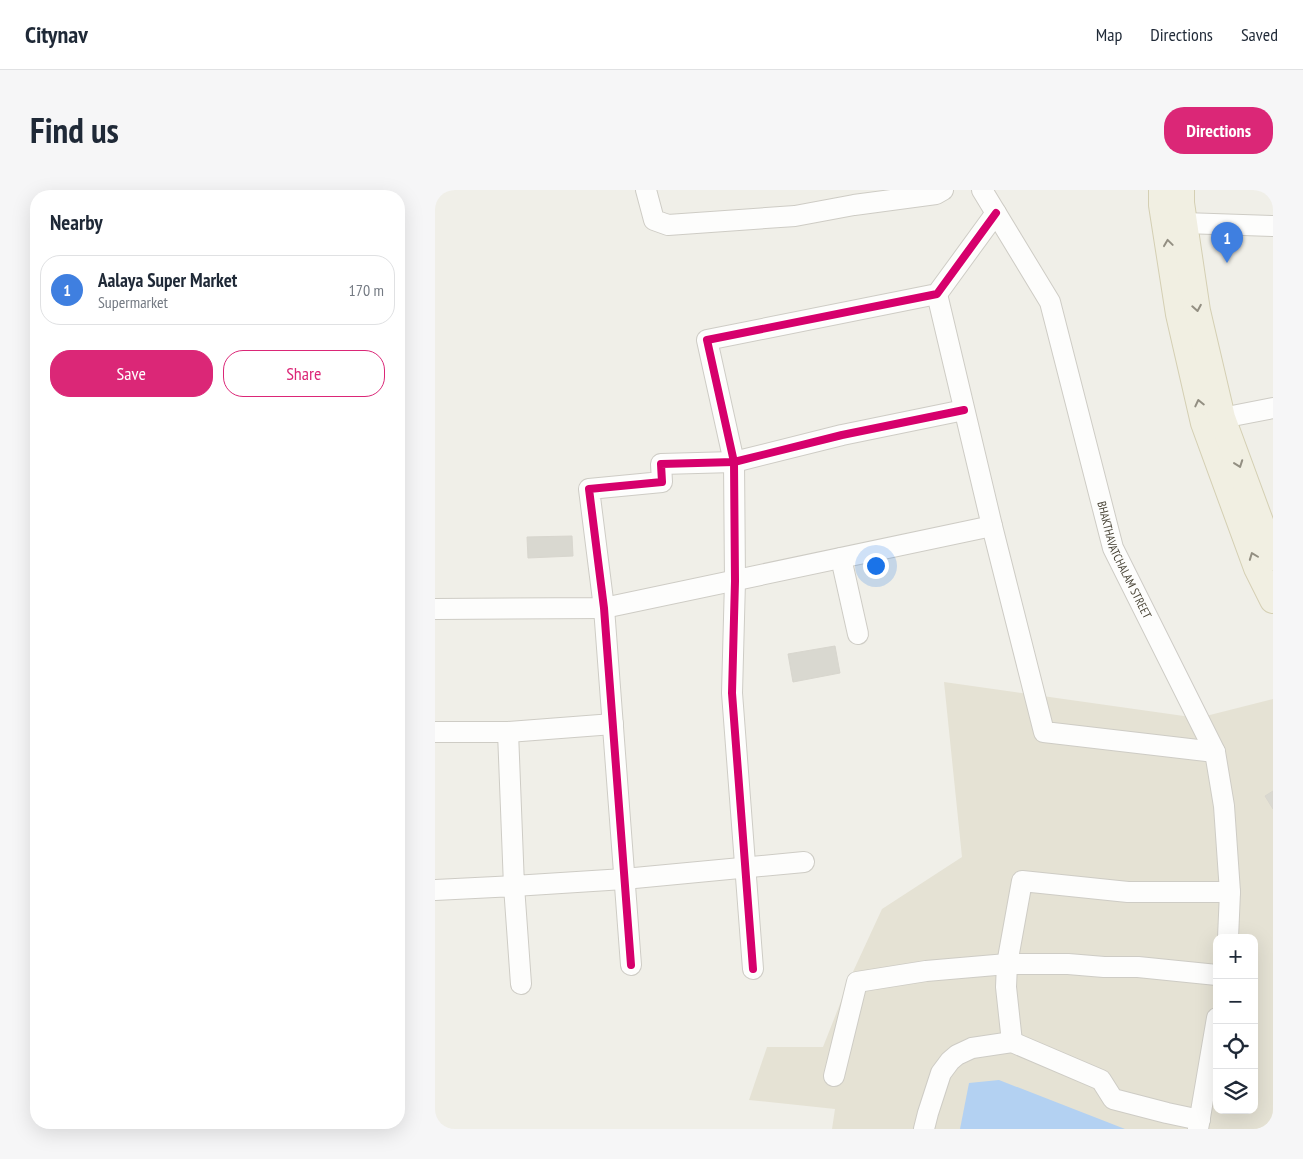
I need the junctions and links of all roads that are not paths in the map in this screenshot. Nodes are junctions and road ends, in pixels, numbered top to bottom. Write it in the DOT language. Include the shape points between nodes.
graph roads {
  1 [pos="646,190"];
  2 [pos="943,190"];
  3 [pos="982,190"];
  4 [pos="1162,190"];
  5 [pos="1181,190"];
  6 [pos="996,213"];
  7 [pos="1184,223"];
  8 [pos="1273,226"];
  9 [pos="937,294"];
  10 [pos="1273,408"];
  11 [pos="964,410"];
  12 [pos="1221,418"];
  13 [pos="734,462"];
  14 [pos="991,526"];
  15 [pos="841,558"];
  16 [pos="1273,558"];
  17 [pos="735,581"];
  18 [pos="1273,600"];
  19 [pos="604,608"];
  20 [pos="435,609"];
  21 [pos="857,634"];
  22 [pos="613,724"];
  23 [pos="435,732"];
  24 [pos="508,732"];
  25 [pos="1215,752"];
  26 [pos="805,862"];
  27 [pos="745,868"];
  28 [pos="624,879"];
  29 [pos="514,886"];
  30 [pos="435,890"];
  31 [pos="1230,892"];
  32 [pos="1228,934"];
  33 [pos="1007,964"];
  34 [pos="631,965"];
  35 [pos="753,969"];
  36 [pos="1213,975"];
  37 [pos="521,984"];
  38 [pos="1216,1024"];
  39 [pos="1012,1042"];
  40 [pos="834,1076"];
  41 [pos="1199,1124"];
  42 [pos="924,1129"];
  1 -- 2 [label="street" via="654,220 668,225 795,216 936,194"];
  3 -- 6 [label="street, BHAKTHAVATCHALAM STREET"];
  18 -- 4 [label="main road, one-way" via="1257,568 1204,423 1179,314"];
  5 -- 7 [label="main road"];
  6 -- 9 [label="street"];
  6 -- 25 [label="street, BHAKTHAVATCHALAM STREET" via="1050,302 1113,548"];
  7 -- 8 [label="street"];
  7 -- 12 [label="main road, one-way" via="1197,311"];
  9 -- 11 [label="street"];
  9 -- 13 [label="street" via="707,340"];
  10 -- 12 [label="street"];
  11 -- 13 [label="street" via="842,435"];
  11 -- 14 [label="street"];
  12 -- 16 [label="main road, one-way"];
  13 -- 17 [label="street"];
  13 -- 19 [label="street" via="661,464 661,482 589,489"];
  14 -- 15 [label="street"];
  14 -- 25 [label="street" via="1044,732"];
  15 -- 17 [label="street"];
  15 -- 21 [label="street"];
  17 -- 19 [label="street"];
  17 -- 27 [label="street" via="732,693"];
  19 -- 20 [label="street"];
  19 -- 22 [label="street"];
  22 -- 24 [label="street"];
  22 -- 28 [label="street"];
  23 -- 24 [label="street"];
  24 -- 29 [label="street"];
  25 -- 31 [label="street, BHAKTHAVATCHALAM STREET" via="1224,806"];
  26 -- 27 [label="street"];
  27 -- 28 [label="street"];
  27 -- 35 [label="street"];
  28 -- 29 [label="street"];
  28 -- 34 [label="street"];
  29 -- 30 [label="street"];
  29 -- 37 [label="street"];
  31 -- 32 [label="street, BHAKTHAVATCHALAM STREET"];
  31 -- 33 [label="street" via="1128,892 1022,881"];
  33 -- 36 [label="street" via="1138,967"];
  33 -- 39 [label="street"];
  33 -- 40 [label="street" via="926,971 857,982"];
  38 -- 41 [label="street"];
  39 -- 41 [label="street" via="1101,1080 1113,1099"];
  39 -- 42 [label="street" via="972,1048 950,1061 941,1073"];
}
